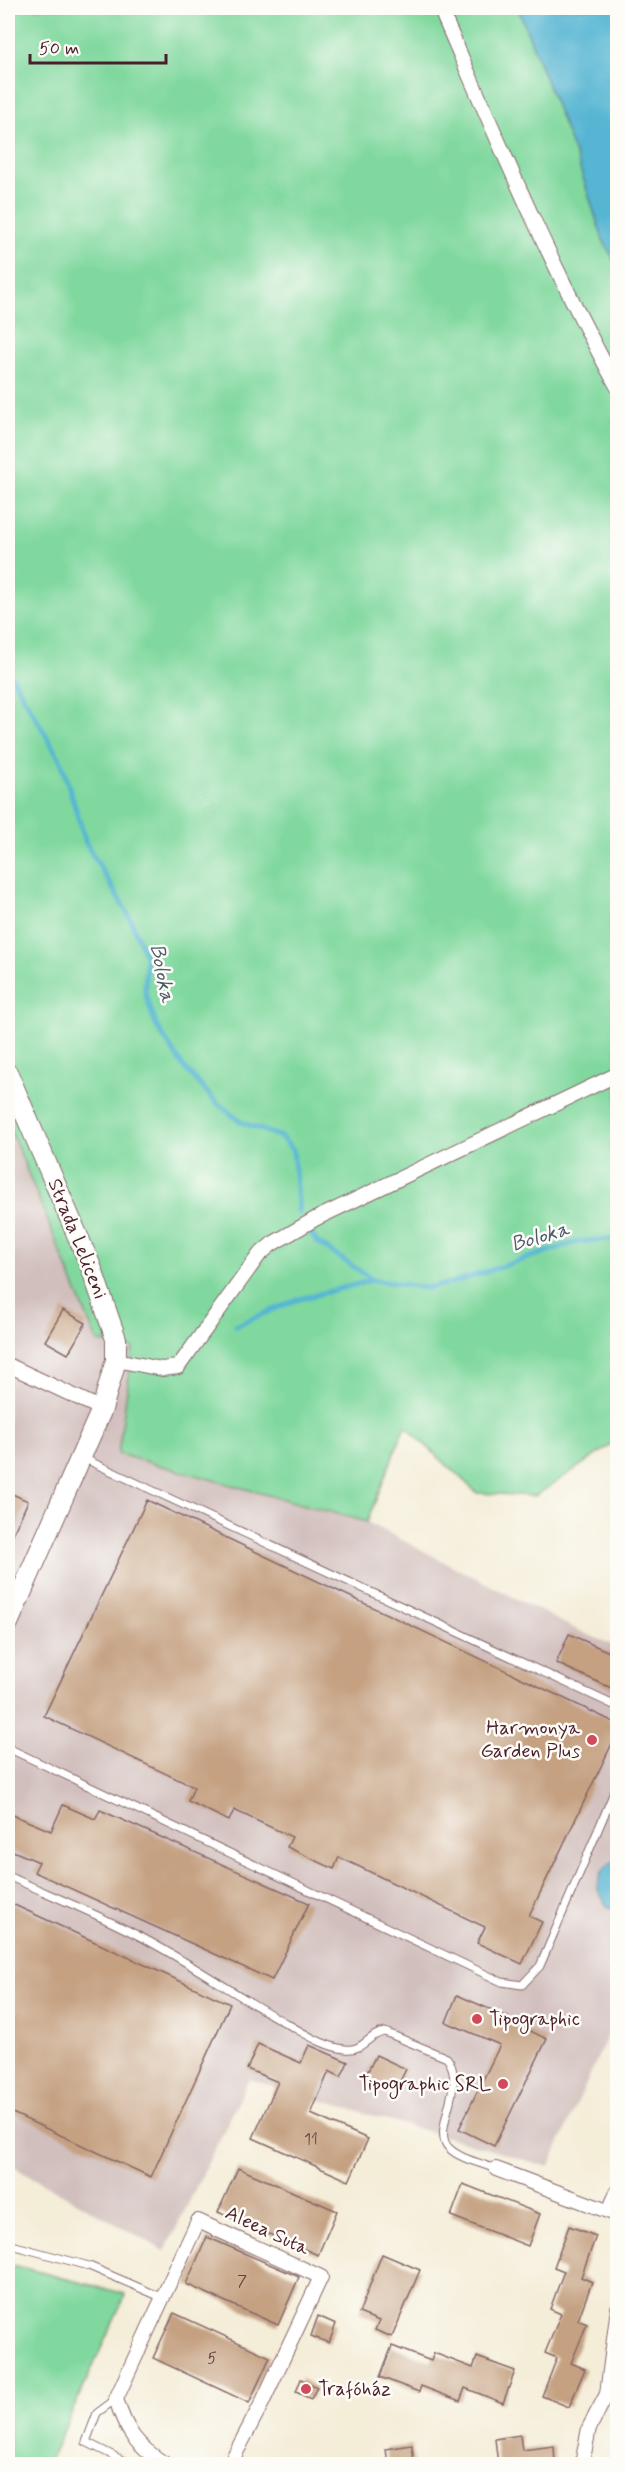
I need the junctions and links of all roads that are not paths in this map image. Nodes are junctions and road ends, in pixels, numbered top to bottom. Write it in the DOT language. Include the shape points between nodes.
graph roads {
  1 [pos="440,8"];
  2 [pos="618,388"];
  3 [pos="8,1074"];
  4 [pos="618,1074"];
  5 [pos="116,1360"];
  6 [pos="8,1365"];
  7 [pos="102,1409"];
  8 [pos="81,1457"];
  9 [pos="8,1623"];
  10 [pos="618,1707"];
  11 [pos="8,1748"];
  12 [pos="618,1783"];
  13 [pos="8,1875"];
  14 [pos="496,2169"];
  15 [pos="618,2190"];
  16 [pos="613,2213"];
  17 [pos="8,2244"];
  18 [pos="161,2297"];
  19 [pos="618,2308"];
  20 [pos="116,2398"];
  21 [pos="130,2464"];
  22 [pos="165,2464"];
  23 [pos="230,2464"];
  24 [pos="582,2464"];
  1 -- 2 [label="street" via="538,230"];
  3 -- 5 [label="main road, Strada Leliceni" via="91,1267 116,1339"];
  4 -- 5 [label="street" via="335,1209 272,1244 239,1281 178,1367 162,1369"];
  5 -- 7 [label="main road, Strada Leliceni"];
  6 -- 7 [label="street"];
  7 -- 8 [label="main road, Strada Leliceni"];
  8 -- 9 [label="main road, Strada Leliceni"];
  8 -- 10 [label="lane"];
  11 -- 12 [label="lane" via="502,1982 522,1985 540,1966"];
  13 -- 14 [label="lane" via="138,1935 321,2042 354,2050 385,2032 447,2058 453,2066 454,2088 443,2130 444,2143 470,2160"];
  14 -- 16 [label="street"];
  15 -- 16 [label="street"];
  17 -- 18 [label="lane" via="89,2266"];
  18 -- 20 [label="street, Aleea Suta"];
  18 -- 23 [label="street, Aleea Suta" via="198,2221 321,2277"];
  19 -- 24 [label="street" via="607,2394 589,2428"];
  20 -- 21 [label="lane" via="97,2413 86,2442"];
  20 -- 22 [label="street" via="141,2449"];
}
